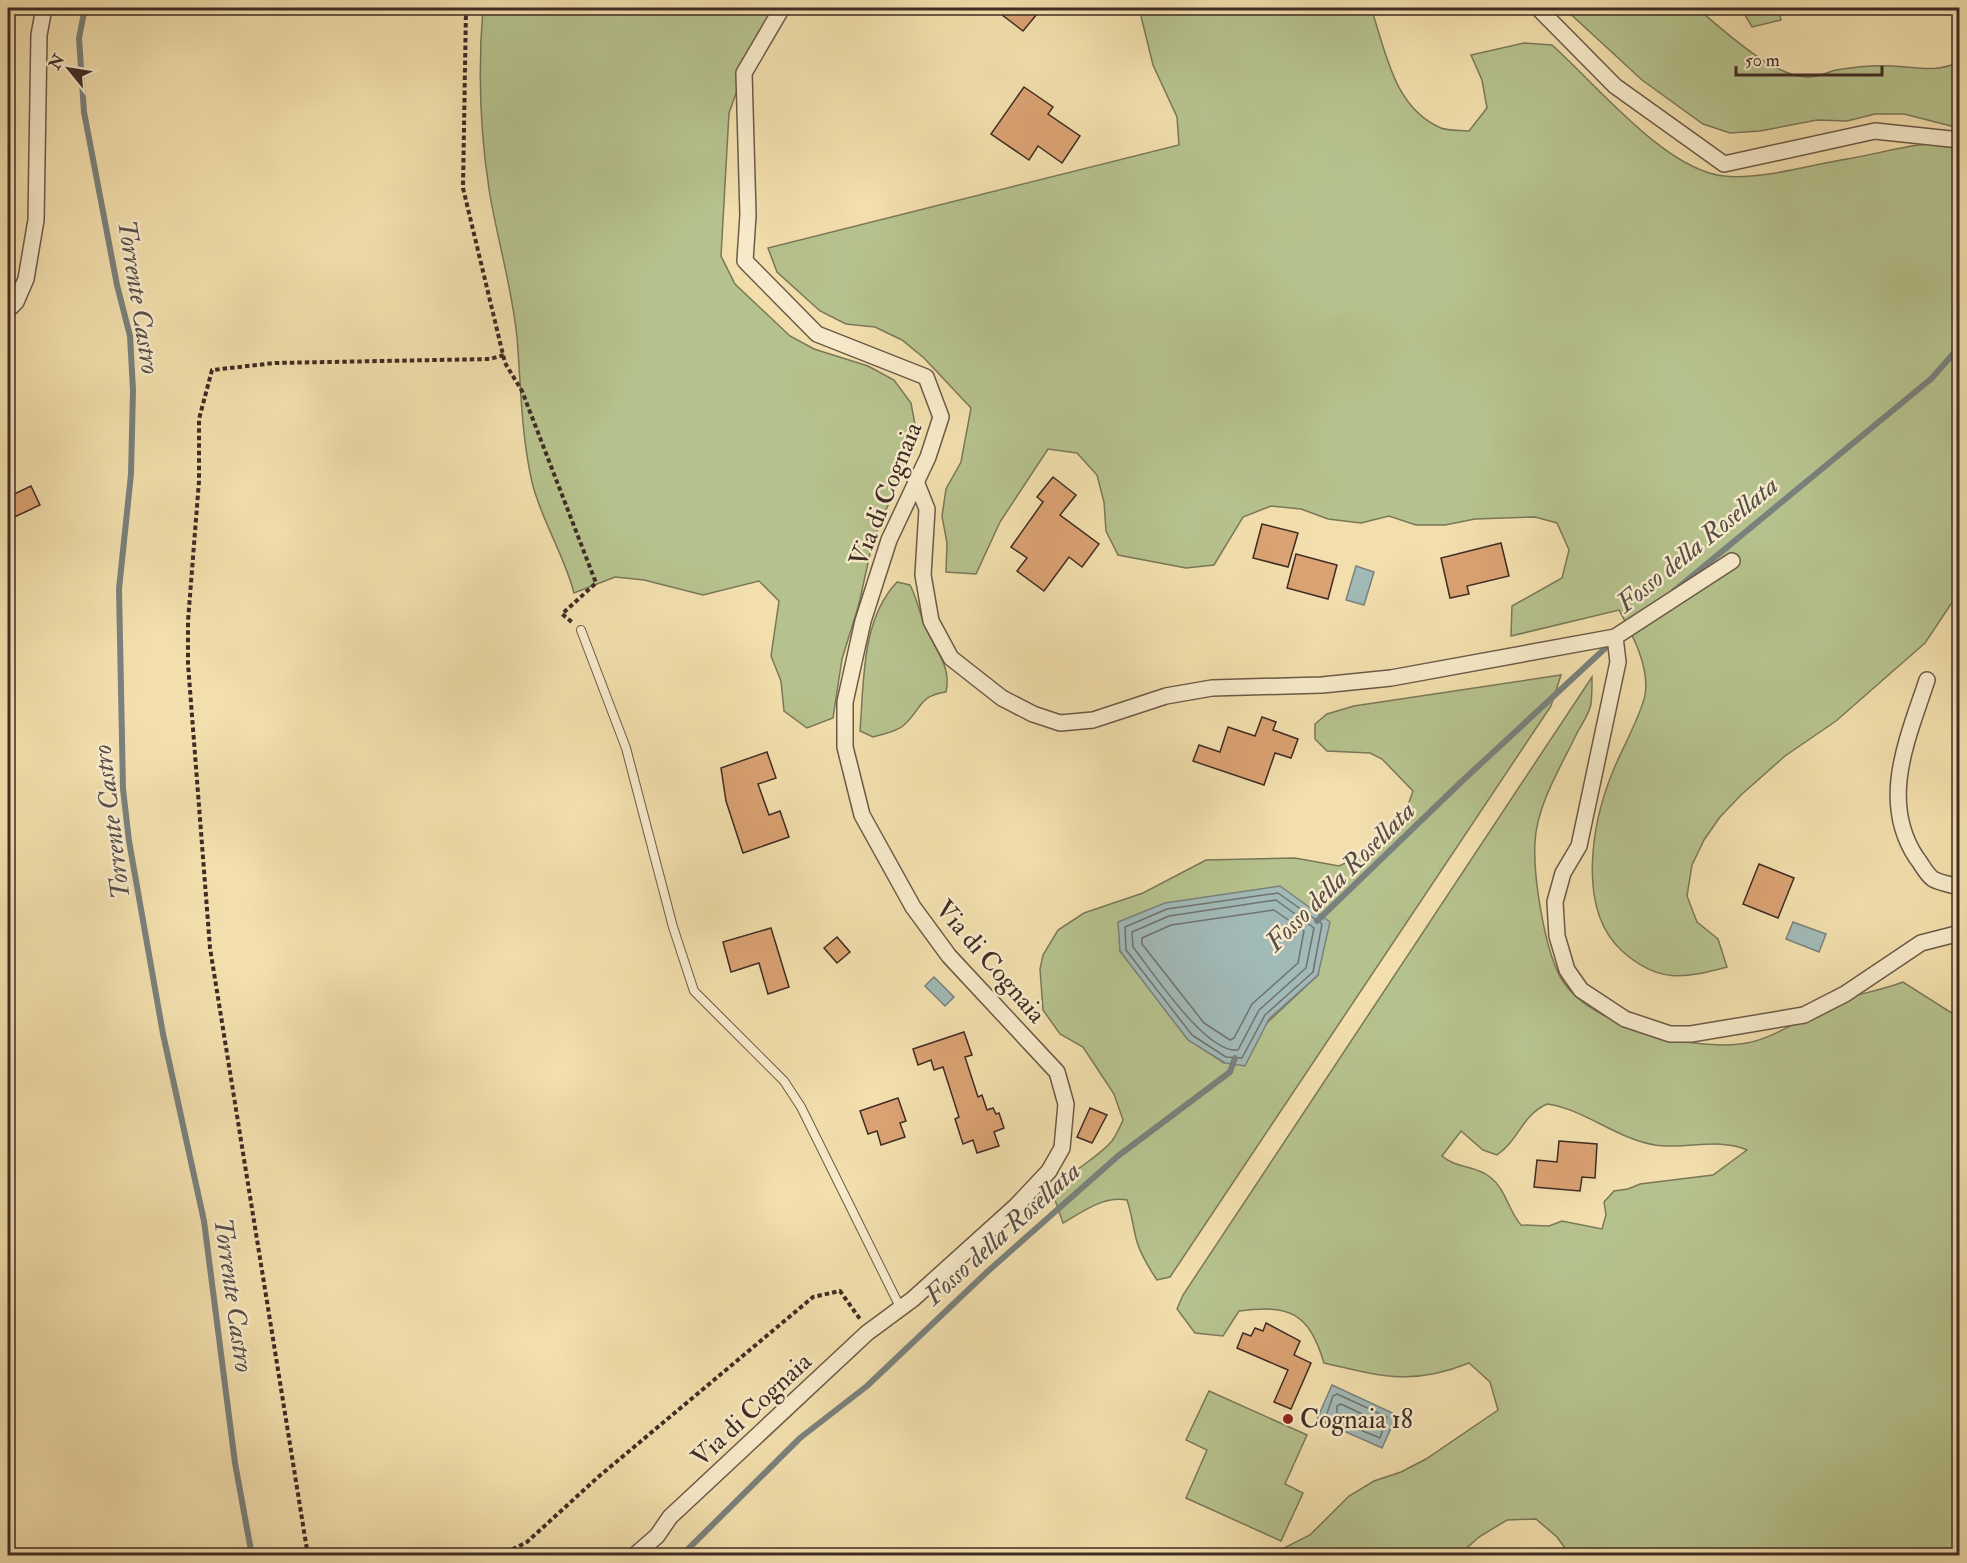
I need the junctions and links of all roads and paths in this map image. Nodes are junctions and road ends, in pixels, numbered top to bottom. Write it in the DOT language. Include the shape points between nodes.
graph roads {
  1 [pos="44,8"];
  2 [pos="466,8"];
  3 [pos="782,8"];
  4 [pos="1538,8"];
  5 [pos="1959,140"];
  6 [pos="8,310"];
  7 [pos="504,355"];
  8 [pos="915,479"];
  9 [pos="1732,561"];
  10 [pos="581,630"];
  11 [pos="1615,637"];
  12 [pos="1928,680"];
  13 [pos="1959,887"];
  14 [pos="1959,933"];
  15 [pos="900,1307"];
  16 [pos="867,1333"];
  17 [pos="308,1556"];
  18 [pos="499,1556"];
  19 [pos="634,1556"];
  1 -- 6 [label="street" via="39,35 36,220 27,279"];
  2 -- 7 [label="path" via="463,188"];
  3 -- 8 [label="street, Via di Cognaia" via="744,73 748,215 745,261 816,334 926,378 941,417 928,457"];
  4 -- 5 [label="street" via="1615,86 1724,164 1875,132"];
  7 -- 10 [label="path" via="522,391 597,583 562,614"];
  7 -- 17 [label="path" via="490,359 275,363 212,370 199,419 188,664 210,948"];
  8 -- 11 [label="street" via="927,509 923,575 932,621 951,658 1002,698 1060,723 1093,720 1166,696 1212,688 1322,685 1391,678"];
  8 -- 15 [label="street, Via di Cognaia" via="889,540 863,621 845,702 845,747 862,815 913,907 949,956 1057,1072 1066,1104 1062,1148 1049,1171 1016,1206"];
  9 -- 11 [label="street"];
  10 -- 15 [label="lane" via="626,748 672,927 693,991 784,1082 801,1107"];
  11 -- 14 [label="street" via="1618,662 1579,846 1563,873 1555,902 1557,936 1567,970 1581,990 1625,1019 1670,1034 1691,1034 1804,1015 1845,994 1921,943"];
  12 -- 13 [label="street" via="1901,758 1896,793 1899,814 1910,847 1933,879"];
  15 -- 16 [label="street, Via di Cognaia"];
  16 -- 18 [label="path" via="840,1291 813,1297 597,1478 527,1542"];
  16 -- 19 [label="street, Via di Cognaia" via="670,1517 657,1536"];
}
